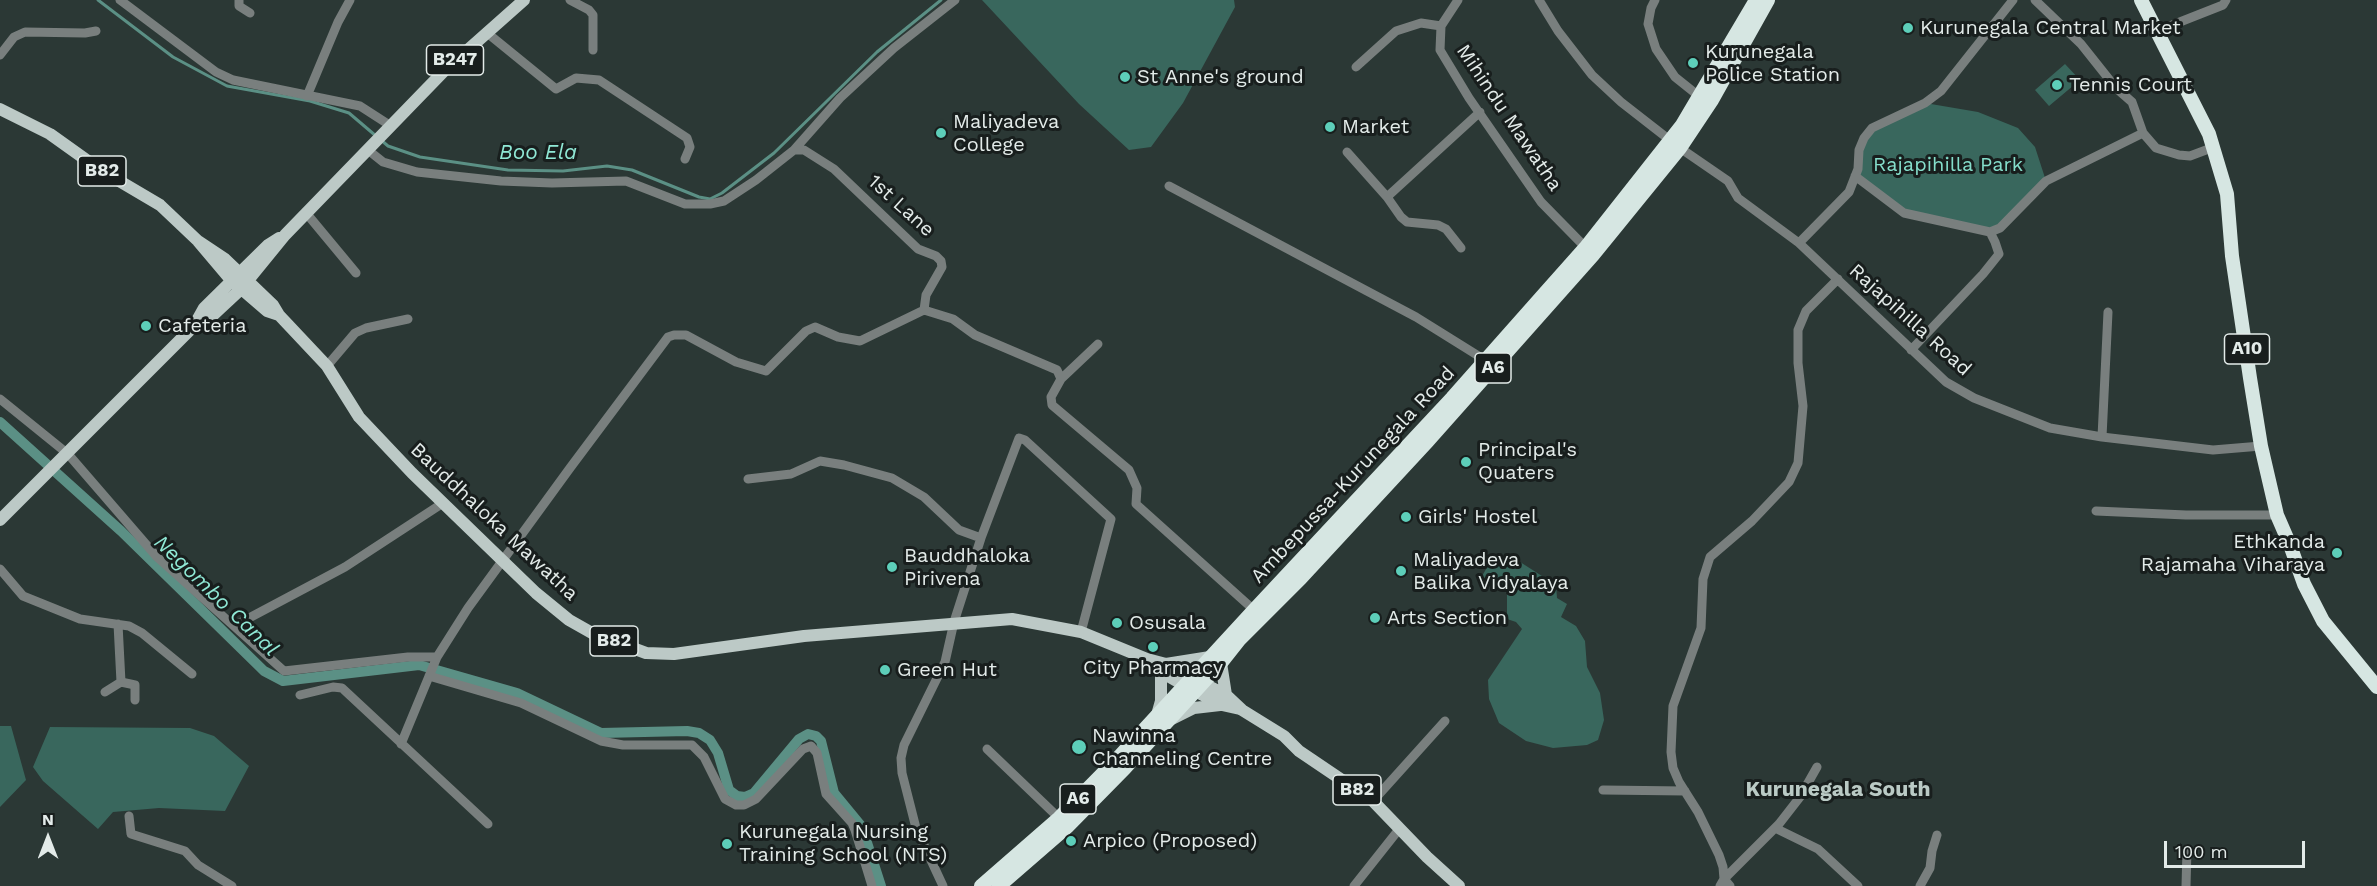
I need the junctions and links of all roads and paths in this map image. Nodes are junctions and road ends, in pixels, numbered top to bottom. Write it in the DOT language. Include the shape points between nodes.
graph roads {
  1 [pos="120,0"];
  2 [pos="239,0"];
  3 [pos="350,0"];
  4 [pos="524,0"];
  5 [pos="570,0"];
  6 [pos="955,0"];
  7 [pos="1458,0"];
  8 [pos="1539,0"];
  9 [pos="1655,0"];
  10 [pos="1756,0"];
  11 [pos="1768,0"];
  12 [pos="2013,0"];
  13 [pos="2035,0"];
  14 [pos="2141,0"];
  15 [pos="2226,0"];
  16 [pos="250,13"];
  17 [pos="1441,26"];
  18 [pos="96,31"];
  19 [pos="2157,31"];
  20 [pos="486,32"];
  21 [pos="593,50"];
  22 [pos="0,55"];
  23 [pos="1356,67"];
  24 [pos="307,96"];
  25 [pos="1700,97"];
  26 [pos="0,109"];
  27 [pos="1480,112"];
  28 [pos="391,126"];
  29 [pos="2142,133"];
  30 [pos="1676,144"];
  31 [pos="371,147"];
  32 [pos="2214,147"];
  33 [pos="794,150"];
  34 [pos="1347,152"];
  35 [pos="685,159"];
  36 [pos="1855,176"];
  37 [pos="1169,186"];
  38 [pos="1387,197"];
  39 [pos="307,214"];
  40 [pos="1990,232"];
  41 [pos="1799,243"];
  42 [pos="1461,248"];
  43 [pos="1589,251"];
  44 [pos="356,273"];
  45 [pos="1838,279"];
  46 [pos="240,280"];
  47 [pos="924,310"];
  48 [pos="2108,312"];
  49 [pos="408,319"];
  50 [pos="1098,344"];
  51 [pos="1911,350"];
  52 [pos="1485,360"];
  53 [pos="327,366"];
  54 [pos="1061,379"];
  55 [pos="0,399"];
  56 [pos="2102,438"];
  57 [pos="2261,446"];
  58 [pos="66,456"];
  59 [pos="748,479"];
  60 [pos="443,503"];
  61 [pos="2096,511"];
  62 [pos="2277,515"];
  63 [pos="0,520"];
  64 [pos="981,538"];
  65 [pos="503,562"];
  66 [pos="0,569"];
  67 [pos="1254,610"];
  68 [pos="954,622"];
  69 [pos="118,624"];
  70 [pos="234,627"];
  71 [pos="1081,632"];
  72 [pos="437,657"];
  73 [pos="1216,660"];
  74 [pos="1163,668"];
  75 [pos="192,674"];
  76 [pos="429,676"];
  77 [pos="121,682"];
  78 [pos="1193,684"];
  79 [pos="2377,687"];
  80 [pos="105,692"];
  81 [pos="300,695"];
  82 [pos="135,700"];
  83 [pos="1224,700"];
  84 [pos="1163,718"];
  85 [pos="1445,721"];
  86 [pos="401,744"];
  87 [pos="987,749"];
  88 [pos="1817,767"];
  89 [pos="1603,790"];
  90 [pos="1685,791"];
  91 [pos="1373,801"];
  92 [pos="129,816"];
  93 [pos="1059,818"];
  94 [pos="488,824"];
  95 [pos="1400,828"];
  96 [pos="1775,828"];
  97 [pos="1937,835"];
  98 [pos="2187,849"];
  99 [pos="1725,884"];
  100 [pos="232,886"];
  101 [pos="872,886"];
  102 [pos="943,886"];
  103 [pos="981,886"];
  104 [pos="999,886"];
  105 [pos="1354,886"];
  106 [pos="1459,886"];
  107 [pos="1858,886"];
  108 [pos="1920,886"];
  109 [pos="2186,886"];
  1 -- 24 [label="street" via="216,72 233,80"];
  2 -- 16 [label="street" via="239,6"];
  3 -- 24 [label="street"];
  4 -- 20 [label="main road, B247"];
  5 -- 21 [label="street" via="593,15"];
  6 -- 33 [label="street" via="900,42 840,98"];
  7 -- 17 [label="street, Mihindu Mawatha"];
  8 -- 30 [label="street, Rajapihilla Road" via="1592,75 1633,113"];
  9 -- 25 [label="street" via="1648,24 1656,49 1675,77"];
  10 -- 25 [label="highway, Ambepussa-Kurunegala Road / A6"];
  11 -- 30 [label="highway, Ambepussa-Kurunegala Road / A6" via="1720,85"];
  12 -- 36 [label="street" via="1941,91 1925,103 1872,128 1859,150"];
  13 -- 29 [label="street" via="2081,44 2132,102"];
  14 -- 19 [label="highway, A10"];
  15 -- 19 [label="street" via="2223,5"];
  17 -- 23 [label="street" via="1421,23 1396,31"];
  17 -- 27 [label="street, Mihindu Mawatha" via="1440,50"];
  18 -- 22 [label="street" via="25,32 14,37"];
  19 -- 32 [label="highway, A10"];
  20 -- 28 [label="main road, B247"];
  20 -- 35 [label="street" via="556,89 576,78 599,80 687,138 690,147"];
  24 -- 28 [label="street" via="360,106"];
  25 -- 30 [label="highway, Ambepussa-Kurunegala Road / A6"];
  26 -- 46 [label="main road, B82" via="50,134 99,170 159,205 212,249"];
  27 -- 38 [label="street"];
  27 -- 43 [label="street, Mihindu Mawatha" via="1541,202"];
  28 -- 31 [label="main road, B247"];
  29 -- 32 [label="street" via="2157,148 2179,155 2190,156"];
  29 -- 40 [label="street" via="2046,181 2000,228"];
  30 -- 41 [label="street, Rajapihilla Road" via="1728,181 1738,198"];
  30 -- 43 [label="highway, Ambepussa-Kurunegala Road / A6"];
  31 -- 33 [label="street" via="383,162 417,172 501,181 626,181 685,204 724,201"];
  31 -- 39 [label="main road, B247"];
  32 -- 57 [label="highway, A10" via="2228,194 2232,256"];
  33 -- 47 [label="street, 1st Lane" via="804,150 834,169 918,249 936,256 942,267 926,295"];
  34 -- 38 [label="street"];
  36 -- 40 [label="street" via="1904,213"];
  36 -- 41 [label="street" via="1849,192"];
  37 -- 52 [label="street" via="1416,317"];
  38 -- 42 [label="street" via="1407,222 1438,225"];
  39 -- 44 [label="street"];
  39 -- 46 [label="main road, B247"];
  40 -- 51 [label="street" via="1999,254"];
  41 -- 45 [label="street, Rajapihilla Road"];
  43 -- 52 [label="highway, Ambepussa-Kurunegala Road / A6"];
  43 -- 73 [label="highway, Ambepussa-Kurunegala Road / A6" via="1427,442 1301,578"];
  45 -- 51 [label="street, Rajapihilla Road"];
  45 -- 90 [label="street" via="1806,312 1798,330 1803,406 1798,463 1789,482 1710,557 1702,579 1701,628 1673,706 1672,760"];
  46 -- 53 [label="main road, Bauddhaloka Mawatha / B82" via="267,311 279,315"];
  46 -- 58 [label="main road, B247" via="204,308 192,328"];
  47 -- 54 [label="street" via="953,319 975,335 1057,370"];
  47 -- 65 [label="street" via="860,341 814,327 766,371 736,362 686,335 668,338"];
  48 -- 56 [label="street"];
  49 -- 53 [label="street" via="355,333"];
  50 -- 54 [label="street"];
  51 -- 56 [label="street, Rajapihilla Road" via="1946,382 1974,398 2050,428"];
  52 -- 67 [label="highway, Ambepussa-Kurunegala Road / A6"];
  53 -- 60 [label="main road, Bauddhaloka Mawatha / B82" via="359,417"];
  54 -- 67 [label="street" via="1051,397 1052,405 1129,470 1137,488 1136,504"];
  55 -- 58 [label="street"];
  56 -- 57 [label="street, Rajapihilla Road" via="2213,450"];
  57 -- 62 [label="highway, A10"];
  58 -- 63 [label="main road, B247"];
  58 -- 70 [label="street" via="157,557"];
  59 -- 64 [label="street" via="791,474 820,460 844,465 892,478 924,497 959,530"];
  60 -- 65 [label="main road, Bauddhaloka Mawatha / B82"];
  60 -- 70 [label="street" via="345,567"];
  61 -- 62 [label="street"];
  62 -- 79 [label="highway, A10" via="2323,621"];
  64 -- 68 [label="street"];
  64 -- 71 [label="street" via="1019,438 1025,440 1111,519"];
  65 -- 68 [label="main road, Bauddhaloka Mawatha / B82" via="569,620 646,653 674,654 804,636"];
  65 -- 72 [label="street"];
  66 -- 69 [label="street" via="23,596 80,620"];
  67 -- 73 [label="highway, Ambepussa-Kurunegala Road / A6"];
  68 -- 71 [label="main road, Bauddhaloka Mawatha / B82" via="1011,619"];
  68 -- 102 [label="street" via="945,662 901,758 916,828"];
  69 -- 75 [label="street" via="142,633"];
  69 -- 77 [label="street"];
  70 -- 72 [label="street" via="284,671"];
  71 -- 74 [label="main road, Bauddhaloka Mawatha / B82"];
  72 -- 76 [label="street"];
  73 -- 74 [label="main road"];
  73 -- 78 [label="highway, Ambepussa-Kurunegala Road / A6"];
  73 -- 83 [label="main road"];
  74 -- 78 [label="main road, Bauddhaloka Mawatha / B82"];
  74 -- 84 [label="main road"];
  76 -- 86 [label="street"];
  76 -- 101 [label="street" via="521,703 601,741 623,745 692,745 704,757 725,799 736,805 756,799 802,749 811,746 817,753 829,800 852,823"];
  77 -- 80 [label="street"];
  77 -- 82 [label="street" via="135,685"];
  78 -- 83 [label="main road, B82"];
  78 -- 84 [label="highway, Ambepussa-Kurunegala Road / A6"];
  81 -- 86 [label="street" via="342,688"];
  83 -- 84 [label="main road"];
  83 -- 91 [label="main road, B82" via="1284,736 1299,751"];
  84 -- 93 [label="highway, Ambepussa-Kurunegala Road / A6"];
  84 -- 104 [label="highway, Ambepussa-Kurunegala Road / A6" via="1067,826"];
  85 -- 91 [label="street"];
  86 -- 94 [label="street"];
  87 -- 93 [label="street"];
  88 -- 96 [label="street" via="1800,797"];
  89 -- 90 [label="street"];
  90 -- 99 [label="street" via="1719,855"];
  91 -- 95 [label="main road, B82"];
  92 -- 100 [label="street" via="131,834 184,851 198,865"];
  93 -- 103 [label="highway, Ambepussa-Kurunegala Road / A6"];
  95 -- 105 [label="street"];
  95 -- 106 [label="main road, B82"];
  96 -- 99 [label="street"];
  96 -- 107 [label="street" via="1818,849"];
  97 -- 108 [label="street" via="1930,868"];
  98 -- 109 [label="street"];
}
